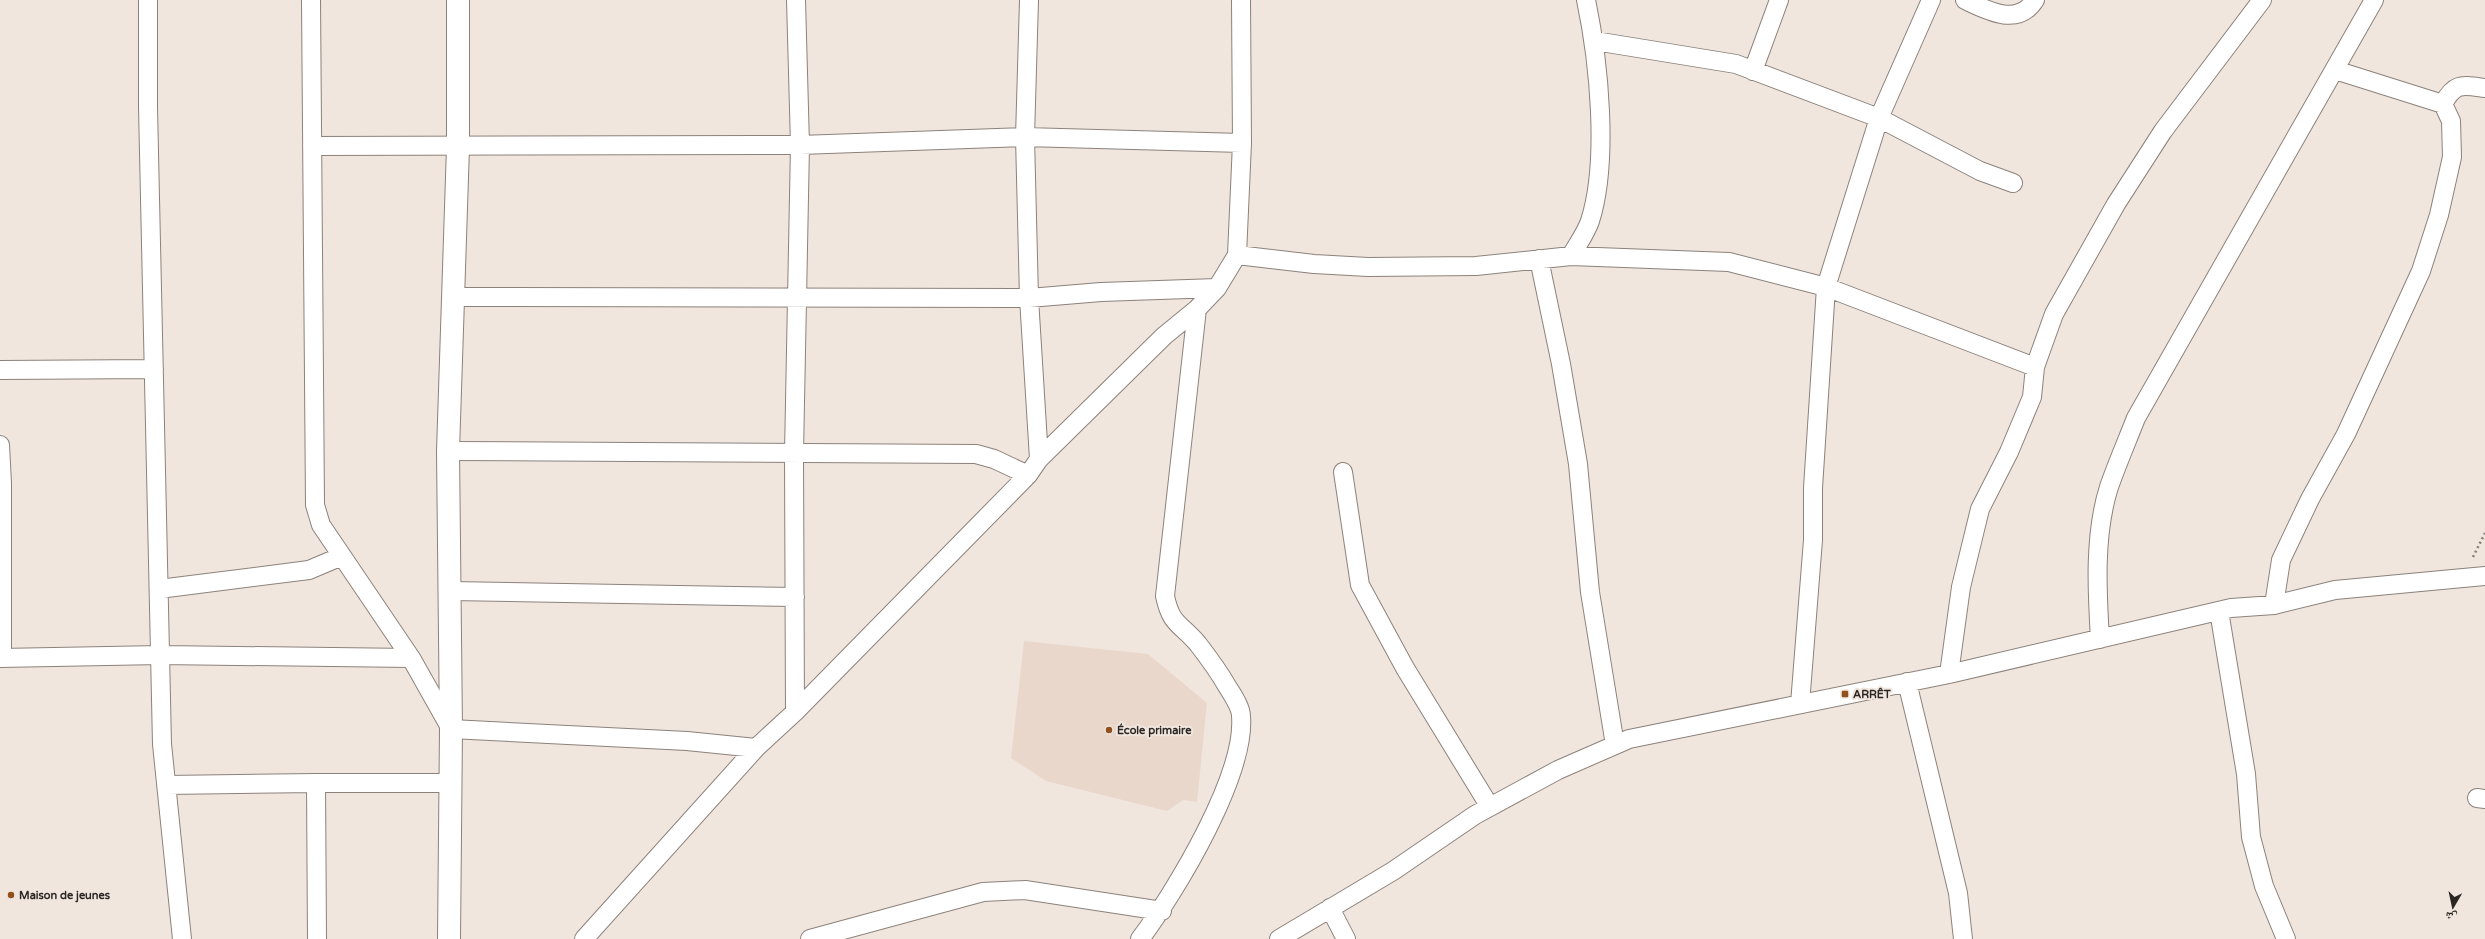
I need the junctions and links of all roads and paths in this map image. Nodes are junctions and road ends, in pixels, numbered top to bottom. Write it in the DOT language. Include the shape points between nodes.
graph roads {
  1 [pos="148,0"];
  2 [pos="311,0"];
  3 [pos="458,0"];
  4 [pos="796,0"];
  5 [pos="1029,0"];
  6 [pos="1241,0"];
  7 [pos="1586,0"];
  8 [pos="1779,0"];
  9 [pos="1931,0"];
  10 [pos="1965,0"];
  11 [pos="2035,0"];
  12 [pos="2262,0"];
  13 [pos="2374,0"];
  14 [pos="1595,41"];
  15 [pos="2335,70"];
  16 [pos="1753,71"];
  17 [pos="2485,88"];
  18 [pos="2443,104"];
  19 [pos="1879,118"];
  20 [pos="1025,136"];
  21 [pos="1242,143"];
  22 [pos="312,146"];
  23 [pos="800,146"];
  24 [pos="458,147"];
  25 [pos="2013,183"];
  26 [pos="1236,255"];
  27 [pos="1571,256"];
  28 [pos="1539,259"];
  29 [pos="1826,287"];
  30 [pos="1217,288"];
  31 [pos="797,296"];
  32 [pos="453,297"];
  33 [pos="1029,298"];
  34 [pos="1197,309"];
  35 [pos="2035,367"];
  36 [pos="154,369"];
  37 [pos="0,370"];
  38 [pos="0,446"];
  39 [pos="448,451"];
  40 [pos="794,454"];
  41 [pos="1039,459"];
  42 [pos="1343,472"];
  43 [pos="1028,475"];
  44 [pos="1,514"];
  45 [pos="2485,533"];
  46 [pos="342,556"];
  47 [pos="2485,576"];
  48 [pos="2462,579"];
  49 [pos="1,587"];
  50 [pos="159,589"];
  51 [pos="450,591"];
  52 [pos="795,597"];
  53 [pos="2274,605"];
  54 [pos="2219,611"];
  55 [pos="2100,639"];
  56 [pos="161,655"];
  57 [pos="1,658"];
  58 [pos="411,658"];
  59 [pos="1949,674"];
  60 [pos="1907,682"];
  61 [pos="1800,704"];
  62 [pos="796,712"];
  63 [pos="451,729"];
  64 [pos="1615,745"];
  65 [pos="756,748"];
  66 [pos="316,783"];
  67 [pos="450,783"];
  68 [pos="166,785"];
  69 [pos="1490,807"];
  70 [pos="1330,908"];
  71 [pos="1162,911"];
  72 [pos="182,939"];
  73 [pos="317,939"];
  74 [pos="448,939"];
  75 [pos="584,939"];
  76 [pos="810,939"];
  77 [pos="1140,939"];
  78 [pos="1279,939"];
  79 [pos="1346,939"];
  80 [pos="1963,939"];
  81 [pos="2286,939"];
  1 -- 36 [label="street"];
  2 -- 22 [label="street"];
  3 -- 24 [label="main road"];
  4 -- 23 [label="street"];
  5 -- 20 [label="street"];
  6 -- 21 [label="street"];
  7 -- 14 [label="street"];
  8 -- 16 [label="street"];
  9 -- 19 [label="street"];
  10 -- 11 [label="street" via="1994,13 2015,16 2030,8"];
  12 -- 35 [label="street" via="2164,131 2116,204 2054,314"];
  13 -- 15 [label="street"];
  14 -- 16 [label="street" via="1736,64"];
  14 -- 27 [label="street" via="1600,176 1589,222"];
  15 -- 18 [label="street"];
  15 -- 55 [label="street" via="2136,418 2109,488 2101,528 2097,587"];
  16 -- 19 [label="street"];
  17 -- 18 [label="street" via="2461,85 2450,91"];
  18 -- 53 [label="street" via="2451,121 2452,157 2440,215 2421,271 2346,434 2310,499 2281,560"];
  19 -- 25 [label="street" via="1980,171"];
  19 -- 29 [label="street"];
  20 -- 21 [label="street"];
  20 -- 23 [label="street"];
  20 -- 33 [label="street"];
  21 -- 26 [label="street"];
  22 -- 24 [label="street"];
  22 -- 46 [label="street" via="316,505 321,525"];
  23 -- 24 [label="street"];
  23 -- 31 [label="street"];
  24 -- 32 [label="main road"];
  26 -- 28 [label="street" via="1368,267 1476,266"];
  26 -- 30 [label="street"];
  27 -- 28 [label="street"];
  27 -- 29 [label="street" via="1729,262"];
  28 -- 64 [label="street" via="1578,464 1590,592"];
  29 -- 35 [label="street"];
  29 -- 61 [label="street" via="1813,488 1813,540"];
  30 -- 33 [label="street" via="1101,292"];
  30 -- 34 [label="street"];
  31 -- 32 [label="street"];
  31 -- 33 [label="street"];
  31 -- 40 [label="street"];
  32 -- 39 [label="main road"];
  33 -- 41 [label="street"];
  34 -- 41 [label="street" via="1164,336"];
  34 -- 71 [label="street" via="1165,596 1168,610 1175,623 1197,643 1227,686 1242,715 1237,757 1222,798"];
  35 -- 59 [label="street" via="2032,397 2009,452 1980,509 1961,587"];
  36 -- 37 [label="street"];
  36 -- 50 [label="street"];
  38 -- 44 [label="street"];
  39 -- 40 [label="street"];
  39 -- 51 [label="main road"];
  40 -- 43 [label="street" via="976,454 994,459"];
  40 -- 52 [label="street"];
  41 -- 43 [label="street"];
  42 -- 69 [label="street" via="1360,585 1405,668"];
  43 -- 62 [label="street"];
  44 -- 49 [label="street"];
  45 -- 48 [label="path"];
  46 -- 50 [label="street" via="309,570"];
  46 -- 58 [label="street"];
  47 -- 48 [label="street"];
  48 -- 53 [label="street" via="2335,590"];
  49 -- 57 [label="street"];
  50 -- 56 [label="street"];
  51 -- 52 [label="street"];
  51 -- 63 [label="main road"];
  52 -- 62 [label="street"];
  53 -- 54 [label="street"];
  54 -- 55 [label="street"];
  54 -- 81 [label="street" via="2246,774 2251,837 2264,886"];
  55 -- 59 [label="street"];
  56 -- 57 [label="street"];
  56 -- 58 [label="street"];
  56 -- 68 [label="street" via="162,744"];
  58 -- 63 [label="street"];
  59 -- 60 [label="street"];
  60 -- 61 [label="street"];
  60 -- 80 [label="street" via="1958,893"];
  61 -- 64 [label="street" via="1629,739"];
  62 -- 65 [label="street"];
  63 -- 65 [label="street" via="631,737"];
  63 -- 67 [label="main road"];
  64 -- 69 [label="street" via="1558,770"];
  65 -- 75 [label="street"];
  66 -- 67 [label="street"];
  66 -- 68 [label="street"];
  66 -- 73 [label="street"];
  67 -- 74 [label="main road"];
  68 -- 72 [label="street"];
  69 -- 70 [label="street"];
  70 -- 78 [label="street"];
  70 -- 79 [label="street"];
  71 -- 76 [label="street" via="1025,890 983,892"];
  71 -- 77 [label="street"];
}
